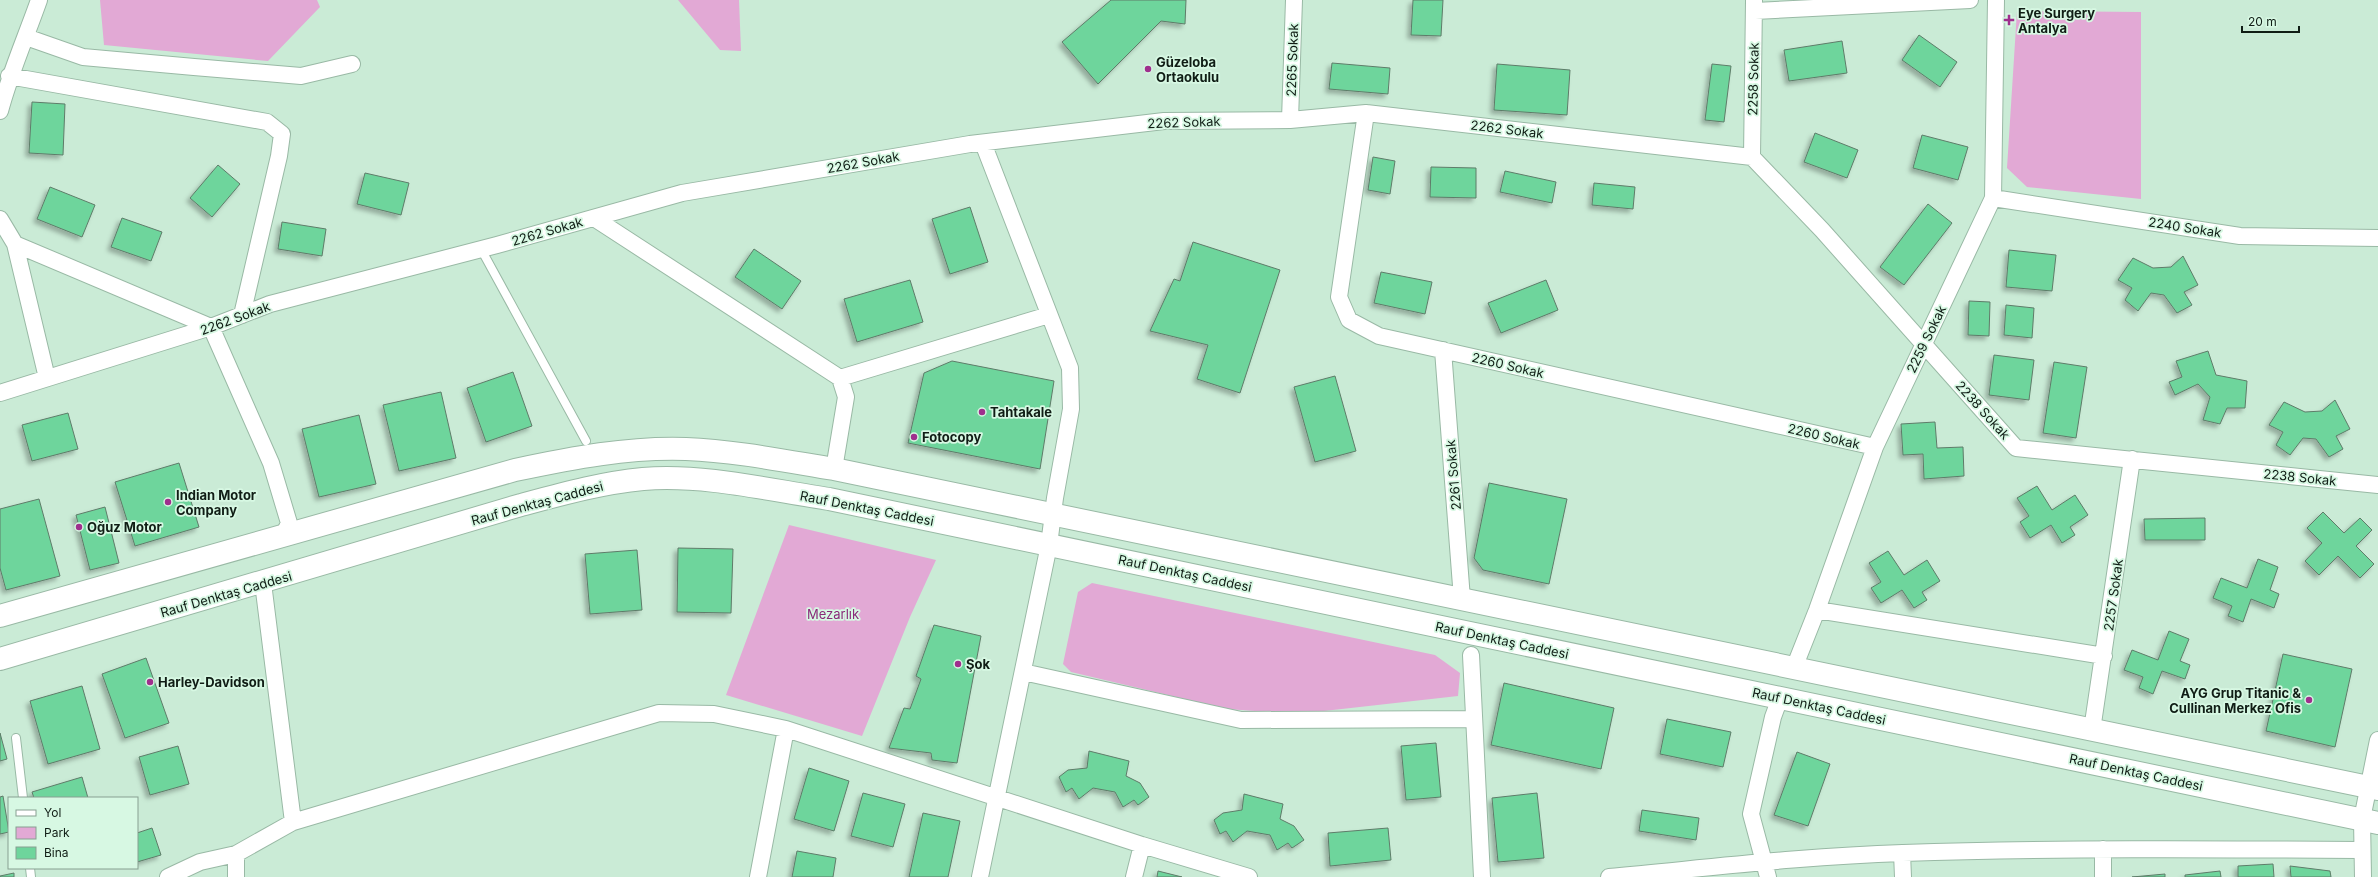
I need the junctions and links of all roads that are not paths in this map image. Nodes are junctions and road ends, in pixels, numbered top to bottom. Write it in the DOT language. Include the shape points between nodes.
graph roads {
  1 [pos="39,0"];
  2 [pos="1294,0"];
  3 [pos="1970,0"];
  4 [pos="1996,0"];
  5 [pos="1754,5"];
  6 [pos="26,37"];
  7 [pos="352,64"];
  8 [pos="9,76"];
  9 [pos="0,111"];
  10 [pos="1366,113"];
  11 [pos="1290,120"];
  12 [pos="983,143"];
  13 [pos="1752,158"];
  14 [pos="1993,198"];
  15 [pos="594,218"];
  16 [pos="0,219"];
  17 [pos="2378,238"];
  18 [pos="15,244"];
  19 [pos="482,249"];
  20 [pos="242,315"];
  21 [pos="1049,315"];
  22 [pos="211,327"];
  23 [pos="1924,344"];
  24 [pos="1443,350"];
  25 [pos="47,378"];
  26 [pos="840,378"];
  27 [pos="0,393"];
  28 [pos="586,441"];
  29 [pos="1875,447"];
  30 [pos="2132,459"];
  31 [pos="834,469"];
  32 [pos="2378,485"];
  33 [pos="1053,514"];
  34 [pos="284,534"];
  35 [pos="1049,545"];
  36 [pos="263,583"];
  37 [pos="1462,599"];
  38 [pos="1817,610"];
  39 [pos="0,616"];
  40 [pos="1471,655"];
  41 [pos="2104,656"];
  42 [pos="0,659"];
  43 [pos="1794,668"];
  44 [pos="1023,672"];
  45 [pos="1780,698"];
  46 [pos="1474,720"];
  47 [pos="786,729"];
  48 [pos="2092,730"];
  49 [pos="16,738"];
  50 [pos="2378,740"];
  51 [pos="2374,788"];
  52 [pos="23,797"];
  53 [pos="998,799"];
  54 [pos="2370,821"];
  55 [pos="293,822"];
  56 [pos="1142,845"];
  57 [pos="2103,849"];
  58 [pos="2361,850"];
  59 [pos="1902,853"];
  60 [pos="236,854"];
  61 [pos="1766,869"];
  62 [pos="168,877"];
  63 [pos="236,877"];
  64 [pos="758,877"];
  65 [pos="980,877"];
  66 [pos="1134,877"];
  67 [pos="1249,877"];
  68 [pos="1482,877"];
  69 [pos="1609,877"];
  70 [pos="1904,877"];
  71 [pos="2103,877"];
  72 [pos="2363,877"];
  1 -- 6 [label="street"];
  2 -- 11 [label="street, 2265 Sokak"];
  3 -- 5 [label="street"];
  4 -- 14 [label="street, 2259 Sokak"];
  5 -- 13 [label="street, 2258 Sokak"];
  6 -- 7 [label="street" via="83,56 201,68 301,76"];
  6 -- 8 [label="street"];
  8 -- 9 [label="street"];
  8 -- 20 [label="street" via="267,122 282,134"];
  10 -- 11 [label="street, 2262 Sokak"];
  10 -- 13 [label="street, 2262 Sokak"];
  10 -- 24 [label="street, 2260 Sokak" via="1339,297 1349,320 1379,336"];
  11 -- 12 [label="street, 2262 Sokak" via="1164,121"];
  12 -- 15 [label="street, 2262 Sokak" via="682,193"];
  12 -- 21 [label="street"];
  13 -- 23 [label="street, 2238 Sokak" via="1822,230"];
  14 -- 17 [label="street, 2240 Sokak" via="2240,236"];
  14 -- 23 [label="street, 2259 Sokak"];
  15 -- 19 [label="street, 2262 Sokak"];
  15 -- 26 [label="street"];
  16 -- 18 [label="street"];
  18 -- 22 [label="street"];
  18 -- 25 [label="street"];
  19 -- 20 [label="street, 2262 Sokak" via="270,304"];
  19 -- 28 [label="lane"];
  20 -- 22 [label="street, 2262 Sokak"];
  21 -- 26 [label="street"];
  21 -- 33 [label="street" via="1070,368 1071,409"];
  22 -- 25 [label="street, 2262 Sokak"];
  22 -- 34 [label="street" via="271,463 289,523"];
  23 -- 29 [label="street, 2259 Sokak"];
  23 -- 30 [label="street, 2238 Sokak" via="2016,448"];
  24 -- 29 [label="street, 2260 Sokak"];
  24 -- 37 [label="street, 2261 Sokak"];
  25 -- 27 [label="street, 2262 Sokak"];
  26 -- 31 [label="street" via="846,397"];
  29 -- 38 [label="street, 2259 Sokak"];
  30 -- 32 [label="street, 2238 Sokak"];
  30 -- 41 [label="street, 2257 Sokak"];
  31 -- 33 [label="main road"];
  31 -- 34 [label="main road" via="748,455 686,449 588,455 515,470"];
  33 -- 35 [label="street"];
  33 -- 37 [label="main road"];
  34 -- 39 [label="main road"];
  35 -- 36 [label="main road, Rauf Denktaş Caddesi" via="829,499 686,479 644,479 602,484 521,505"];
  35 -- 44 [label="street"];
  35 -- 45 [label="main road, Rauf Denktaş Caddesi"];
  36 -- 42 [label="main road, Rauf Denktaş Caddesi"];
  36 -- 55 [label="street"];
  37 -- 43 [label="main road"];
  38 -- 41 [label="street"];
  38 -- 43 [label="street, 2259 Sokak"];
  40 -- 46 [label="street"];
  41 -- 48 [label="street, 2257 Sokak"];
  43 -- 48 [label="main road"];
  44 -- 46 [label="street" via="1241,720"];
  44 -- 53 [label="street"];
  45 -- 54 [label="main road, Rauf Denktaş Caddesi"];
  45 -- 61 [label="street" via="1751,814"];
  46 -- 68 [label="street"];
  47 -- 53 [label="street"];
  47 -- 55 [label="street" via="714,714 659,713"];
  47 -- 64 [label="street"];
  48 -- 51 [label="main road"];
  49 -- 52 [label="lane"];
  50 -- 51 [label="street"];
  51 -- 54 [label="street"];
  53 -- 56 [label="street"];
  53 -- 65 [label="street"];
  54 -- 58 [label="street"];
  55 -- 60 [label="street"];
  56 -- 66 [label="street"];
  56 -- 67 [label="street"];
  57 -- 58 [label="street"];
  57 -- 59 [label="street"];
  57 -- 71 [label="street"];
  58 -- 72 [label="street"];
  59 -- 61 [label="street"];
  59 -- 70 [label="street"];
  60 -- 62 [label="street" via="200,862"];
  60 -- 63 [label="street"];
  61 -- 69 [label="street"];
}
